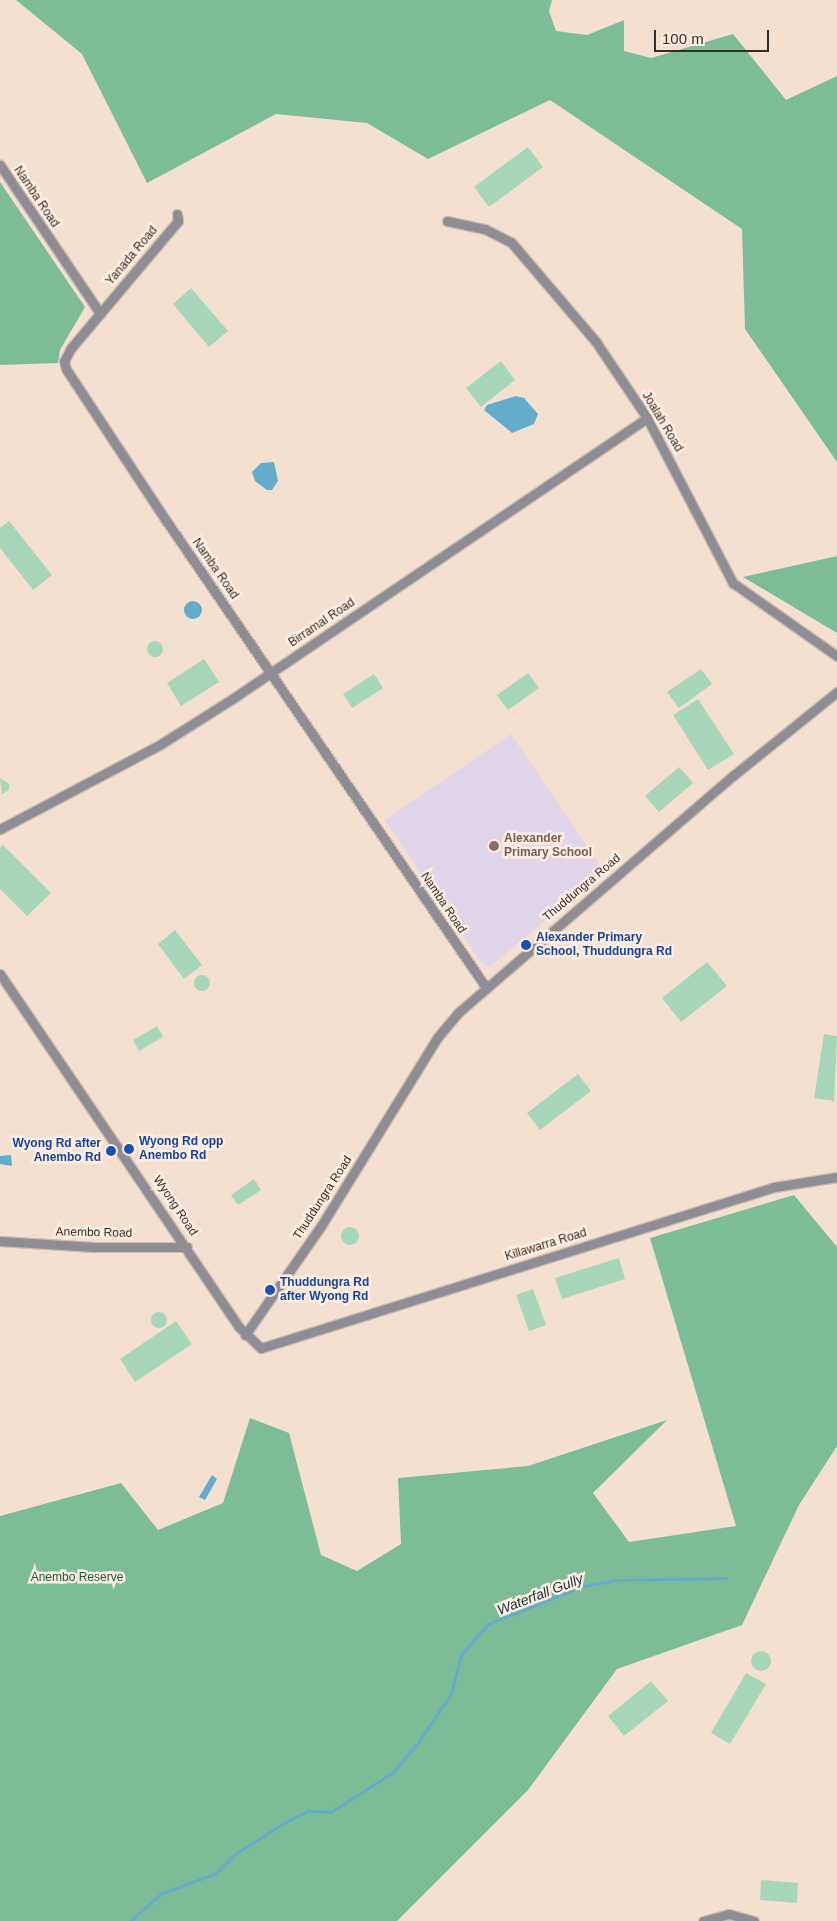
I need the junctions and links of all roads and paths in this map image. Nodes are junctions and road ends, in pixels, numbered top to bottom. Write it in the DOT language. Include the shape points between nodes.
graph roads {
  1 [pos="0,165"];
  2 [pos="177,214"];
  3 [pos="447,221"];
  4 [pos="100,313"];
  5 [pos="646,418"];
  6 [pos="837,656"];
  7 [pos="271,672"];
  8 [pos="837,692"];
  9 [pos="0,829"];
  10 [pos="0,974"];
  11 [pos="485,986"];
  12 [pos="837,1177"];
  13 [pos="0,1241"];
  14 [pos="187,1247"];
  15 [pos="245,1335"];
  16 [pos="265,1347"];
  17 [pos="702,1921"];
  18 [pos="754,1921"];
  1 -- 4 [label="street, Namba Road"];
  2 -- 4 [label="street, Yanada Road" via="178,221"];
  3 -- 5 [label="street, Joalah Road" via="485,229 511,242 596,342"];
  4 -- 7 [label="street, Namba Road" via="67,353 66,369"];
  5 -- 6 [label="street, Joalah Road" via="734,583"];
  5 -- 7 [label="street, Birramal Road"];
  7 -- 9 [label="street, Birramal Road" via="161,744"];
  7 -- 11 [label="street, Namba Road"];
  8 -- 11 [label="street, Thuddungra Road"];
  10 -- 14 [label="street, Wyong Road"];
  11 -- 15 [label="street, Thuddungra Road" via="437,1038 321,1226"];
  12 -- 16 [label="street, Killawarra Road" via="774,1188"];
  13 -- 14 [label="street, Anembo Road" via="85,1247"];
  14 -- 15 [label="street, Wyong Road"];
  15 -- 16 [label="street, Wyong Road" via="256,1345"];
  17 -- 18 [label="street" via="730,1914"];
}
